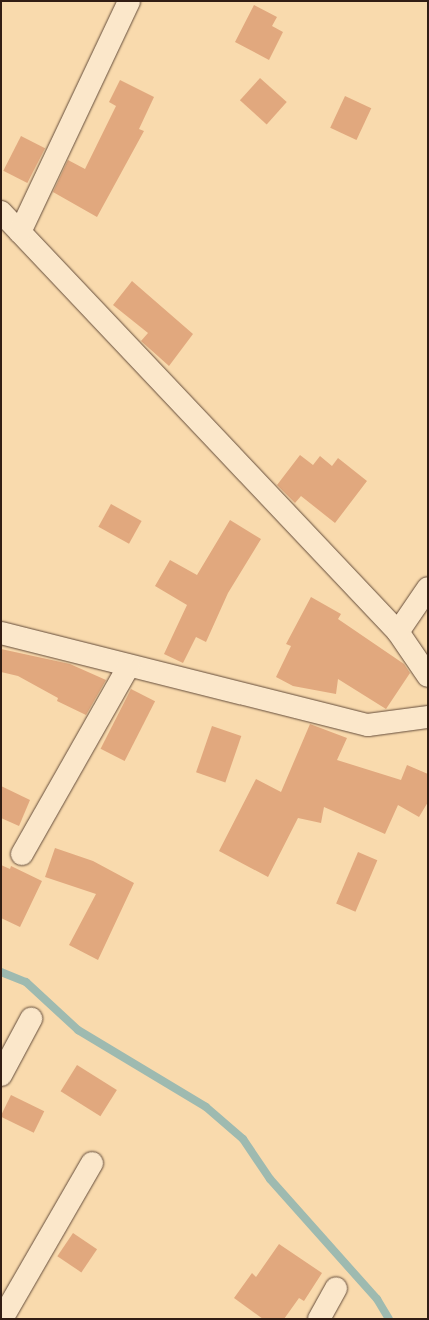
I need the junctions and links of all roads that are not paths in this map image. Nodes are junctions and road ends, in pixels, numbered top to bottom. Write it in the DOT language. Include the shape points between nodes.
graph roads {
  1 [pos="129,1"];
  2 [pos="8,223"];
  3 [pos="428,588"];
  4 [pos="398,632"];
  5 [pos="1,633"];
  6 [pos="129,666"];
  7 [pos="428,676"];
  8 [pos="428,717"];
  9 [pos="22,854"];
  10 [pos="31,1019"];
  11 [pos="1,1075"];
  12 [pos="92,1163"];
  13 [pos="336,1288"];
  14 [pos="2,1319"];
  15 [pos="320,1319"];
  1 -- 2 [label="street"];
  2 -- 4 [label="street"];
  3 -- 4 [label="street"];
  4 -- 7 [label="street"];
  5 -- 6 [label="street"];
  6 -- 8 [label="street" via="368,725"];
  6 -- 9 [label="street"];
  10 -- 11 [label="street"];
  12 -- 14 [label="street"];
  13 -- 15 [label="street"];
}
